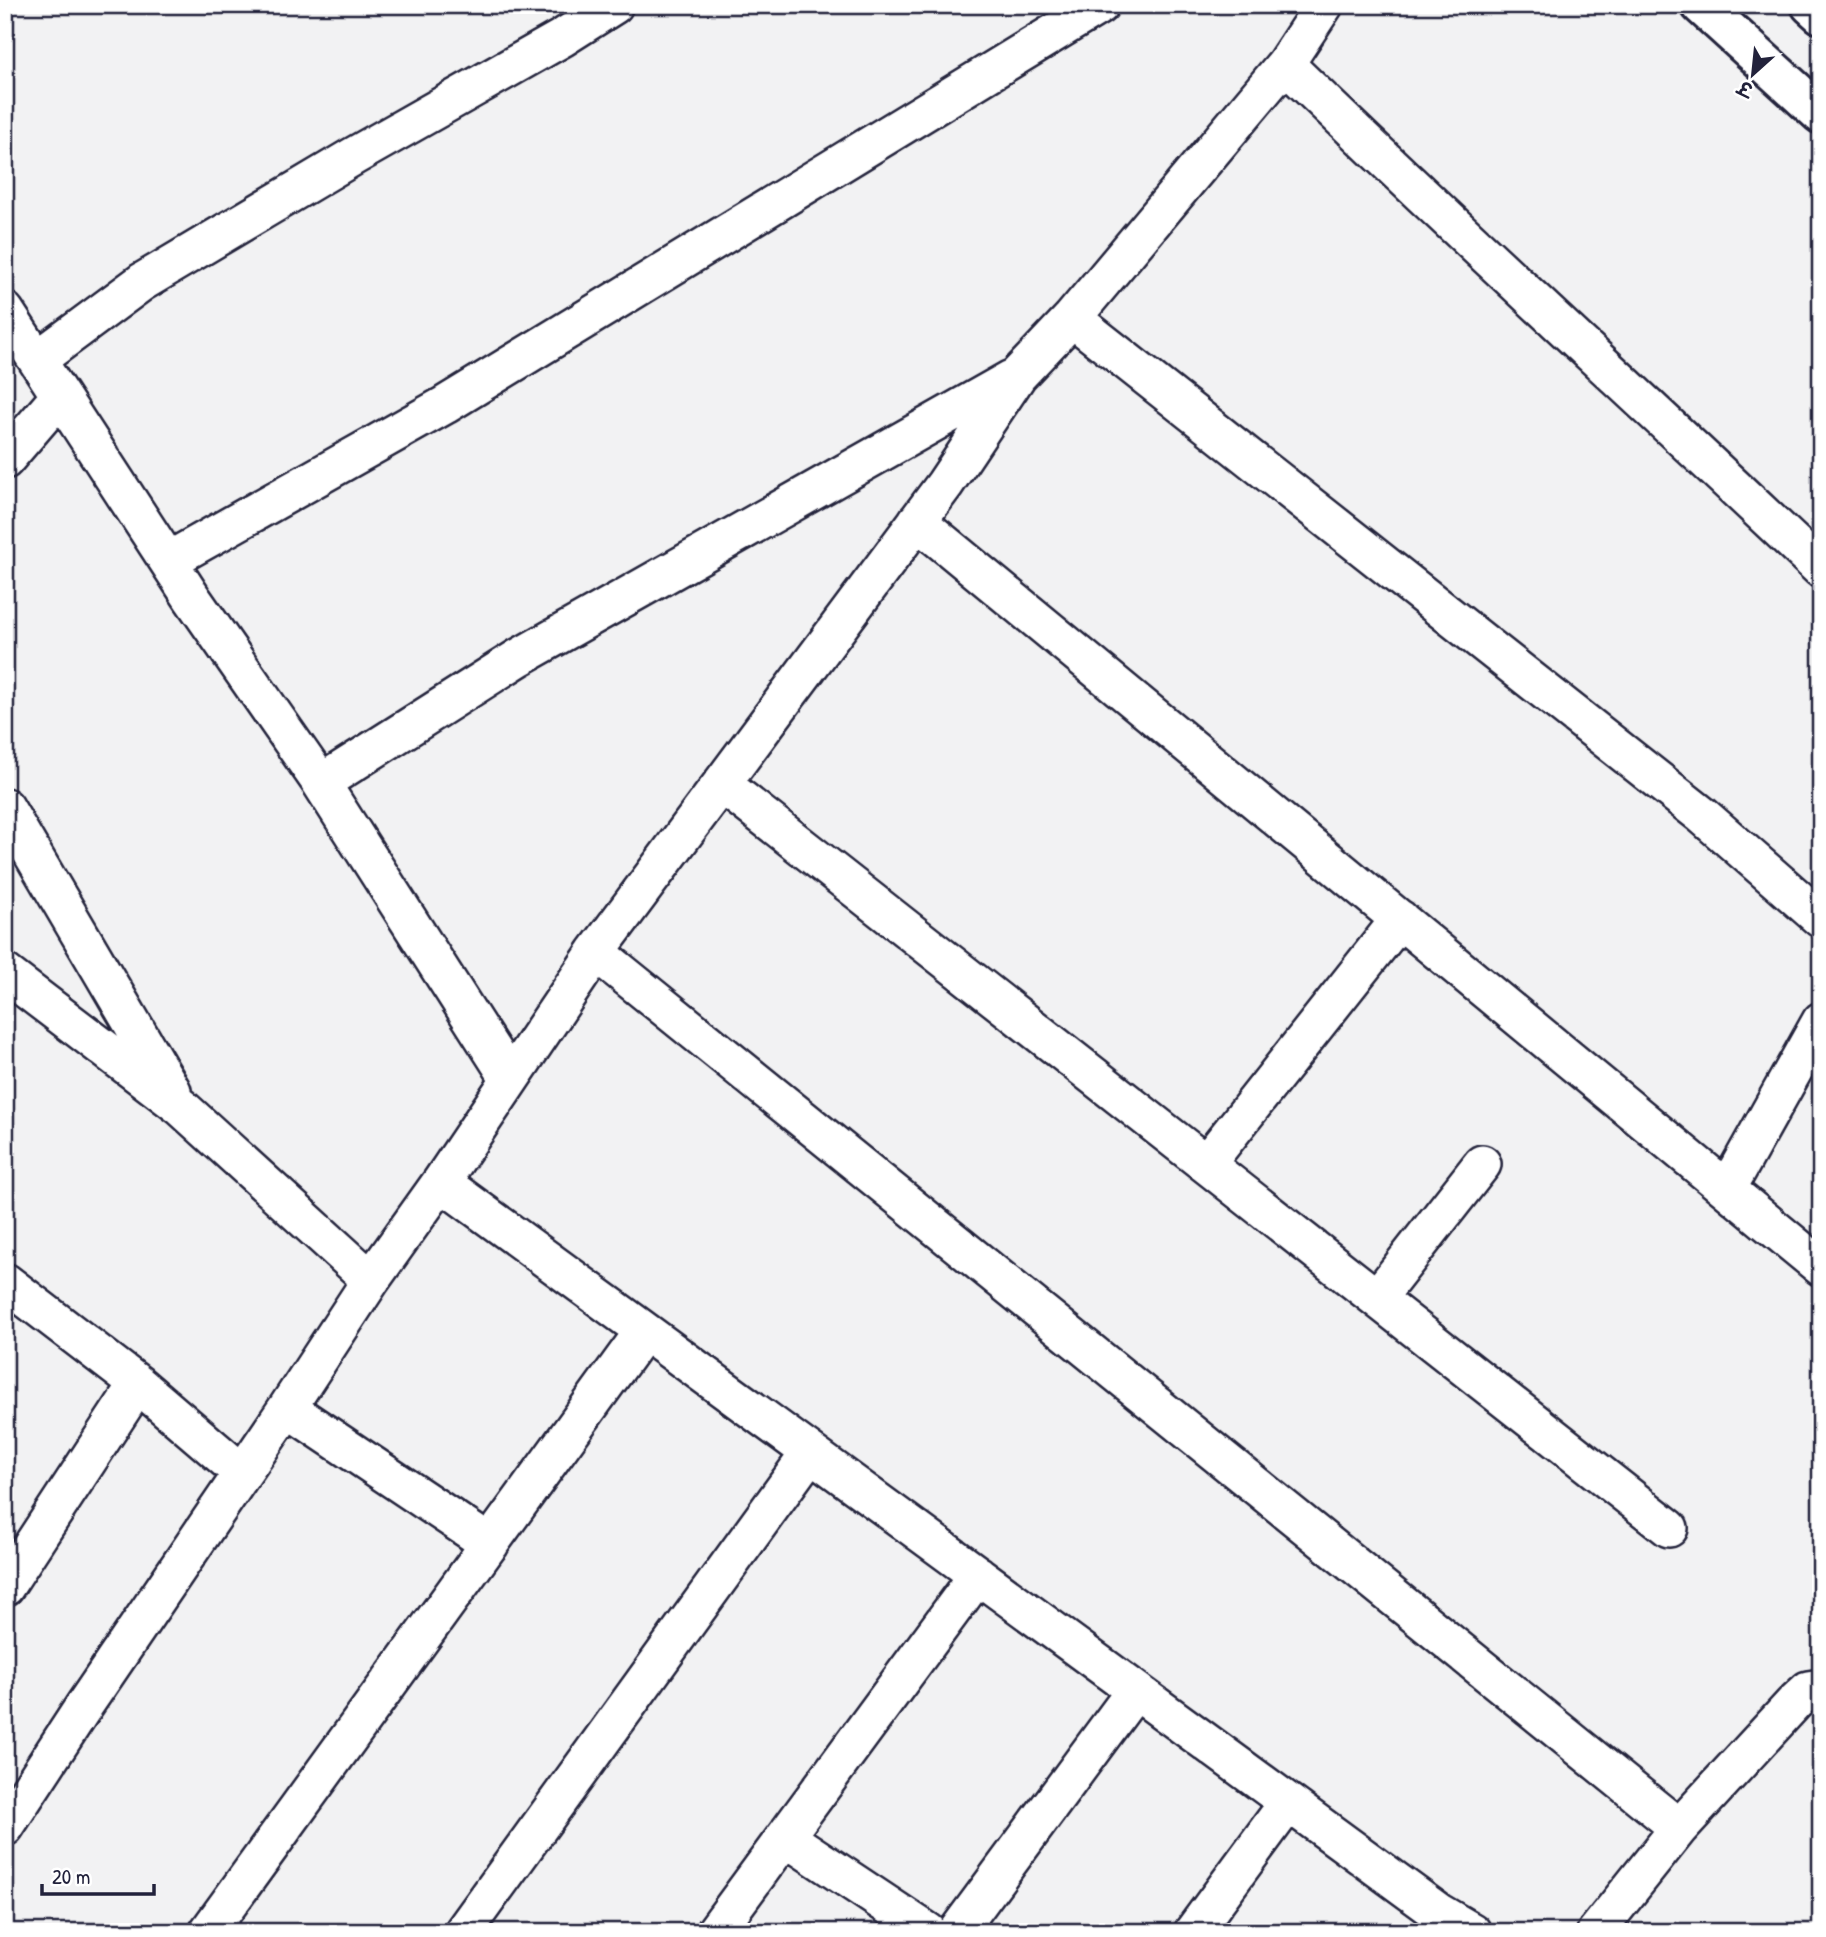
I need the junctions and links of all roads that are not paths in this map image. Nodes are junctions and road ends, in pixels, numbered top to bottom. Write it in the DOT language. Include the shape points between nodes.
graph roads {
  1 [pos="614,5"];
  2 [pos="1100,5"];
  3 [pos="1324,5"];
  4 [pos="1701,5"];
  5 [pos="1811,5"];
  6 [pos="1821,14"];
  7 [pos="1285,64"];
  8 [pos="1821,114"];
  9 [pos="5,312"];
  10 [pos="1072,318"];
  11 [pos="37,360"];
  12 [pos="1018,375"];
  13 [pos="60,396"];
  14 [pos="5,460"];
  15 [pos="918,520"];
  16 [pos="168,561"];
  17 [pos="1821,569"];
  18 [pos="321,783"];
  19 [pos="722,784"];
  20 [pos="5,807"];
  21 [pos="1400,919"];
  22 [pos="1821,919"];
  23 [pos="596,952"];
  24 [pos="5,973"];
  25 [pos="1821,1021"];
  26 [pos="510,1079"];
  27 [pos="181,1107"];
  28 [pos="1206,1164"];
  29 [pos="1482,1164"];
  30 [pos="440,1182"];
  31 [pos="1727,1189"];
  32 [pos="1821,1267"];
  33 [pos="371,1280"];
  34 [pos="5,1282"];
  35 [pos="1377,1298"];
  36 [pos="644,1331"];
  37 [pos="138,1384"];
  38 [pos="287,1408"];
  39 [pos="810,1453"];
  40 [pos="242,1473"];
  41 [pos="1669,1528"];
  42 [pos="489,1544"];
  43 [pos="978,1575"];
  44 [pos="5,1587"];
  45 [pos="1821,1688"];
  46 [pos="1135,1690"];
  47 [pos="1288,1803"];
  48 [pos="5,1827"];
  49 [pos="1679,1828"];
  50 [pos="785,1837"];
  51 [pos="1431,1922"];
  52 [pos="208,1932"];
  53 [pos="463,1932"];
  54 [pos="715,1932"];
  55 [pos="928,1932"];
  56 [pos="957,1932"];
  57 [pos="1193,1932"];
  58 [pos="1472,1932"];
  59 [pos="1596,1932"];
  1 -- 11 [label="street" via="142,282"];
  2 -- 16 [label="street" via="445,405"];
  3 -- 7 [label="street"];
  4 -- 8 [label="street"];
  5 -- 6 [label="street"];
  7 -- 10 [label="street"];
  7 -- 17 [label="street"];
  9 -- 11 [label="street"];
  10 -- 12 [label="street"];
  10 -- 22 [label="street" via="1702,815"];
  11 -- 13 [label="street"];
  12 -- 15 [label="street"];
  12 -- 18 [label="street" via="518,658"];
  13 -- 14 [label="street"];
  13 -- 16 [label="street"];
  15 -- 19 [label="street"];
  15 -- 21 [label="street"];
  16 -- 18 [label="street"];
  18 -- 26 [label="street"];
  19 -- 23 [label="street"];
  19 -- 28 [label="street"];
  20 -- 27 [label="street"];
  21 -- 28 [label="street"];
  21 -- 31 [label="street"];
  23 -- 26 [label="street"];
  23 -- 49 [label="street"];
  24 -- 27 [label="street"];
  25 -- 31 [label="street"];
  26 -- 30 [label="street"];
  27 -- 33 [label="street"];
  28 -- 35 [label="street"];
  29 -- 35 [label="street"];
  30 -- 33 [label="street"];
  30 -- 36 [label="street"];
  31 -- 32 [label="street"];
  33 -- 38 [label="street"];
  34 -- 37 [label="street"];
  35 -- 41 [label="street"];
  36 -- 39 [label="street"];
  36 -- 42 [label="street"];
  37 -- 40 [label="street"];
  37 -- 44 [label="street"];
  38 -- 40 [label="street"];
  38 -- 42 [label="street"];
  39 -- 43 [label="street"];
  39 -- 53 [label="street"];
  40 -- 48 [label="street"];
  42 -- 52 [label="street"];
  43 -- 46 [label="street"];
  43 -- 50 [label="street"];
  45 -- 49 [label="street" via="1808,1690 1795,1702"];
  46 -- 47 [label="street"];
  46 -- 56 [label="street"];
  47 -- 51 [label="street"];
  47 -- 57 [label="street"];
  49 -- 59 [label="street"];
  50 -- 54 [label="street"];
  50 -- 55 [label="street"];
  51 -- 58 [label="street"];
}
